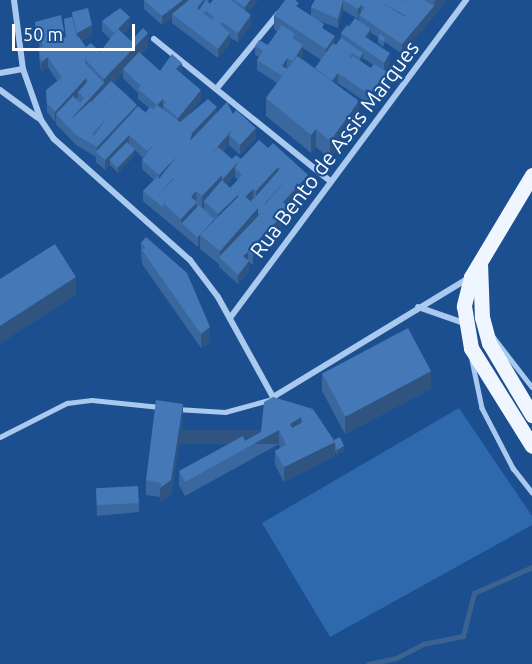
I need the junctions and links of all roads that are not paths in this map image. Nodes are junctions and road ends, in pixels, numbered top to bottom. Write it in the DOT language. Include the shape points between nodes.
graph roads {
  1 [pos="14,0"];
  2 [pos="466,0"];
  3 [pos="283,9"];
  4 [pos="154,39"];
  5 [pos="23,69"];
  6 [pos="0,73"];
  7 [pos="217,87"];
  8 [pos="0,90"];
  9 [pos="41,120"];
  10 [pos="532,175"];
  11 [pos="330,181"];
  12 [pos="478,272"];
  13 [pos="417,307"];
  14 [pos="230,318"];
  15 [pos="464,323"];
  16 [pos="485,329"];
  17 [pos="471,348"];
  18 [pos="532,387"];
  19 [pos="273,397"];
  20 [pos="532,414"];
  21 [pos="0,437"];
  22 [pos="532,446"];
  23 [pos="532,492"];
  1 -- 5 [label="street"];
  2 -- 11 [label="street, Rua Bento de Assis Marques"];
  3 -- 7 [label="street"];
  4 -- 7 [label="street"];
  5 -- 6 [label="street"];
  5 -- 9 [label="street"];
  7 -- 11 [label="street"];
  8 -- 9 [label="street"];
  9 -- 14 [label="street" via="54,139 190,260"];
  10 -- 12 [label="main road"];
  11 -- 14 [label="street, Rua Bento de Assis Marques"];
  12 -- 13 [label="street"];
  12 -- 15 [label="main road"];
  12 -- 16 [label="main road"];
  13 -- 15 [label="street"];
  13 -- 19 [label="street"];
  14 -- 19 [label="street"];
  15 -- 17 [label="main road"];
  16 -- 18 [label="lane"];
  16 -- 20 [label="main road" via="500,365"];
  17 -- 22 [label="main road"];
  17 -- 23 [label="lane" via="482,408 513,468"];
  19 -- 21 [label="lane" via="225,412 92,400 67,403"];
}
